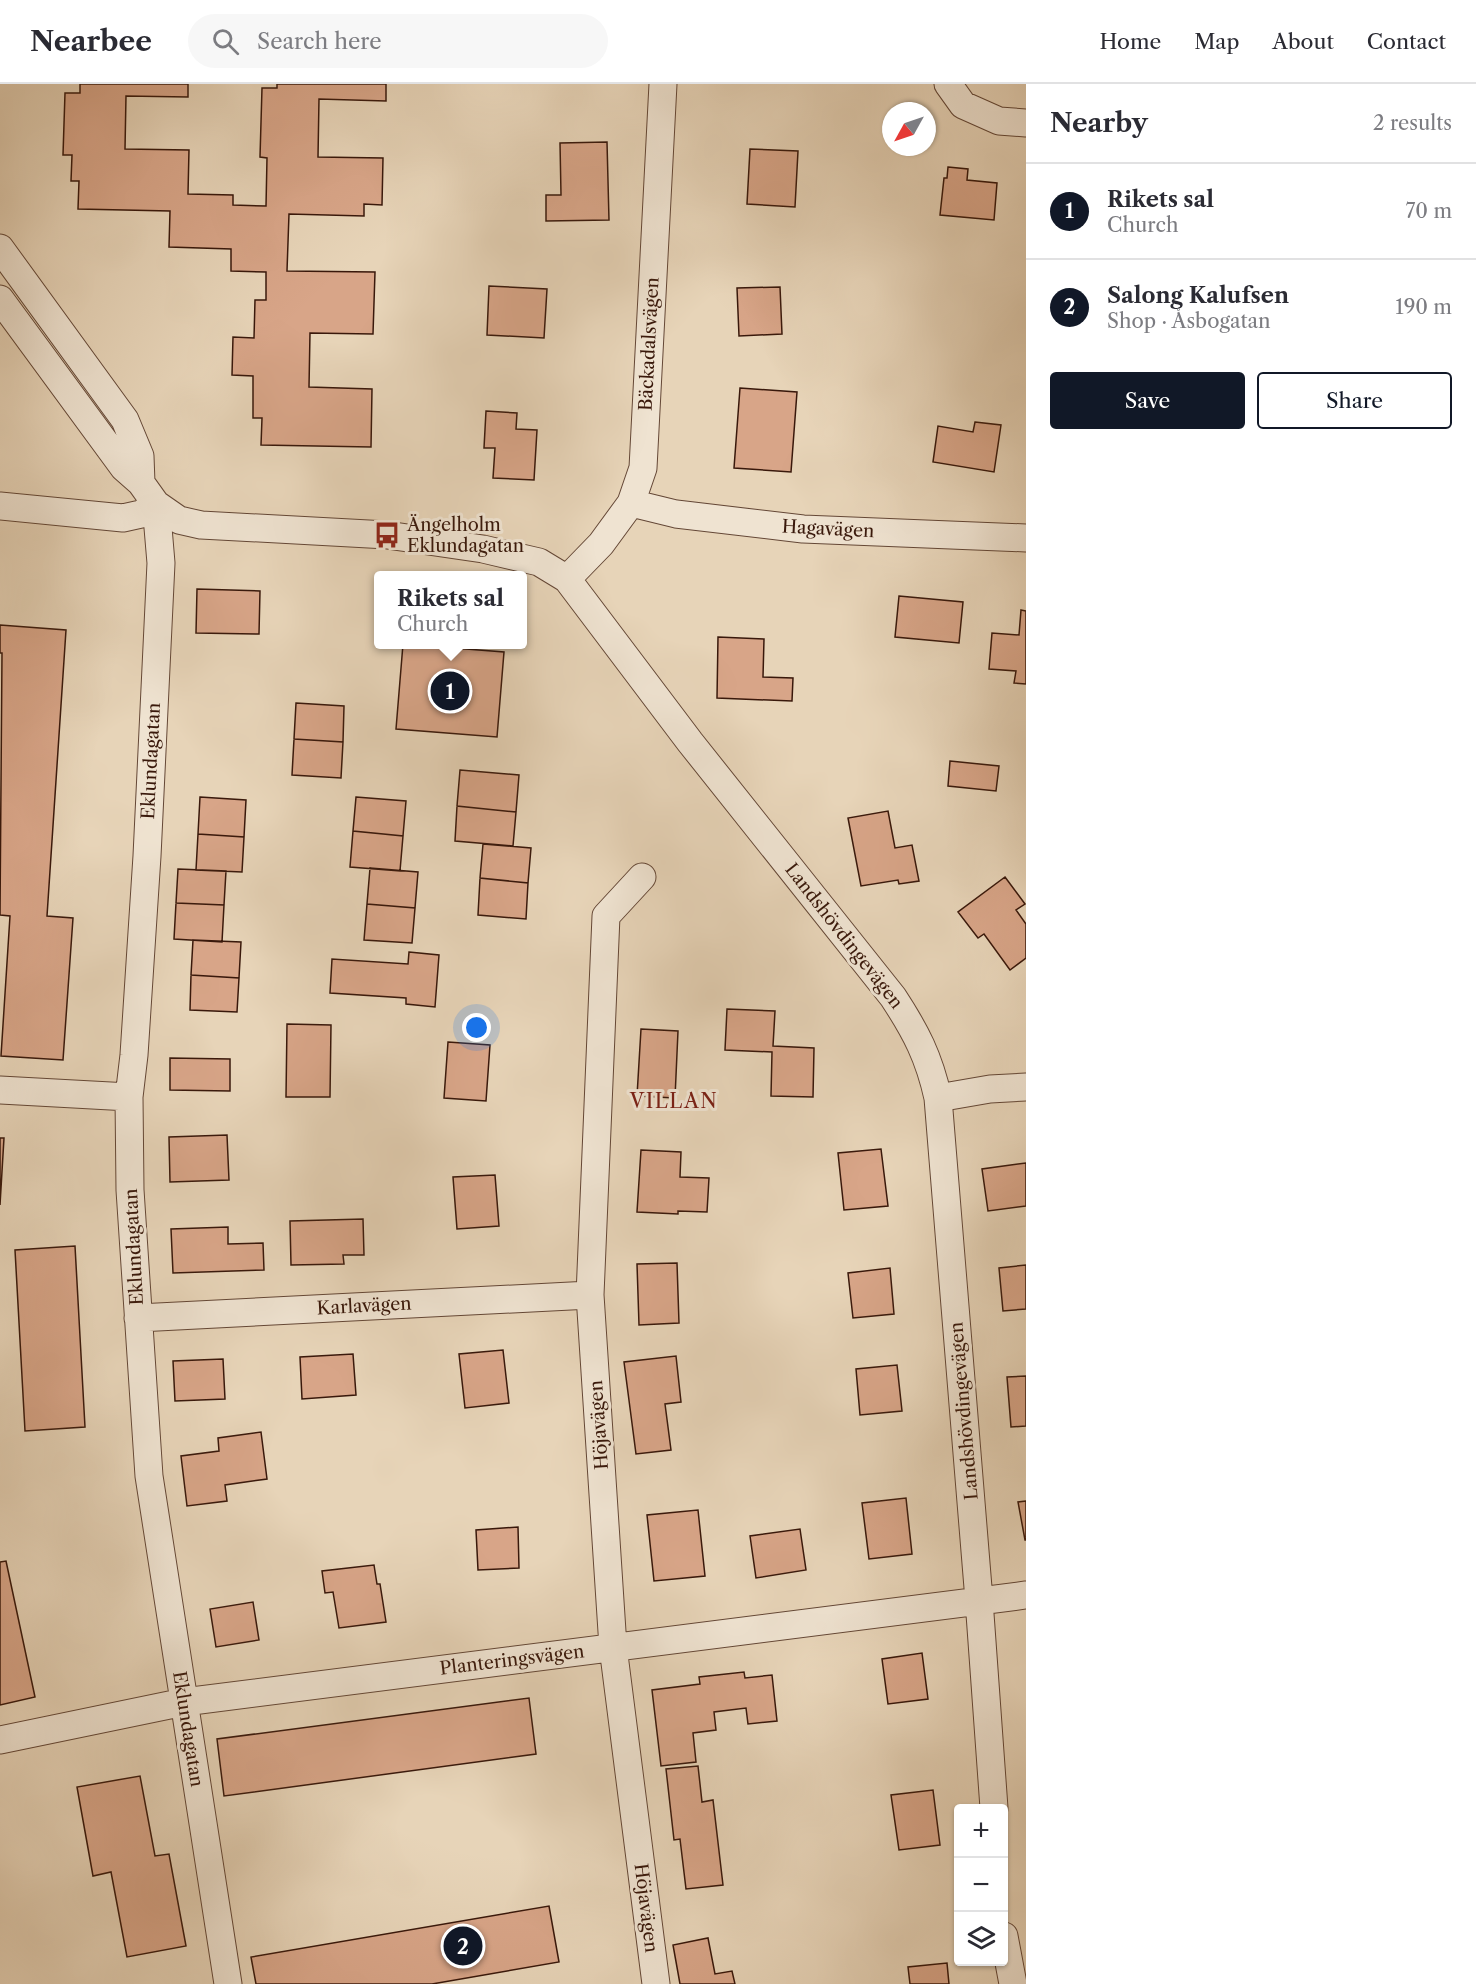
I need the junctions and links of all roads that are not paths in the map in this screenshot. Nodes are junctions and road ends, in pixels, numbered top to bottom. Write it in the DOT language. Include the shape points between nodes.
graph roads {
  1 [pos="663,84"];
  2 [pos="948,84"];
  3 [pos="1026,123"];
  4 [pos="0,248"];
  5 [pos="0,299"];
  6 [pos="149,493"];
  7 [pos="632,503"];
  8 [pos="0,506"];
  9 [pos="1026,538"];
  10 [pos="567,579"];
  11 [pos="642,877"];
  12 [pos="1026,1087"];
  13 [pos="0,1090"];
  14 [pos="129,1097"];
  15 [pos="938,1098"];
  16 [pos="590,1295"];
  17 [pos="138,1318"];
  18 [pos="1026,1595"];
  19 [pos="980,1600"];
  20 [pos="613,1647"];
  21 [pos="184,1702"];
  22 [pos="0,1740"];
  23 [pos="994,1804"];
  24 [pos="1008,1957"];
  25 [pos="650,1983"];
  26 [pos="228,1984"];
  27 [pos="1013,1984"];
  1 -- 7 [label="street, Bäckadalsvägen" via="643,468"];
  2 -- 3 [label="street" via="963,105 999,121"];
  4 -- 6 [label="street" via="125,420 141,456"];
  5 -- 6 [label="street, Landshövdingevägen" via="124,468"];
  6 -- 8 [label="street" via="141,514 123,518"];
  6 -- 10 [label="street, Landshövdingevägen" via="179,520 201,525 387,535 483,549 539,562"];
  6 -- 14 [label="street, Eklundagatan" via="160,575 147,856"];
  7 -- 9 [label="street, Hagavägen" via="692,517 803,529"];
  7 -- 10 [label="street, Bäckadalsvägen" via="601,544"];
  10 -- 15 [label="street, Landshövdingevägen" via="690,742 893,997 916,1032 932,1069"];
  11 -- 16 [label="street, Höjavägen" via="606,916"];
  12 -- 15 [label="street"];
  13 -- 14 [label="street"];
  14 -- 17 [label="street, Eklundagatan"];
  15 -- 19 [label="street, Landshövdingevägen"];
  16 -- 17 [label="street, Karlavägen"];
  16 -- 20 [label="street, Höjavägen"];
  17 -- 21 [label="street, Eklundagatan" via="149,1476"];
  18 -- 19 [label="street, Planteringsvägen"];
  19 -- 20 [label="street, Planteringsvägen"];
  19 -- 23 [label="street, Landshövdingevägen"];
  20 -- 21 [label="street, Planteringsvägen"];
  20 -- 25 [label="street, Höjavägen"];
  21 -- 22 [label="street, Planteringsvägen"];
  21 -- 26 [label="street, Eklundagatan"];
  24 -- 27 [label="street"];
}
